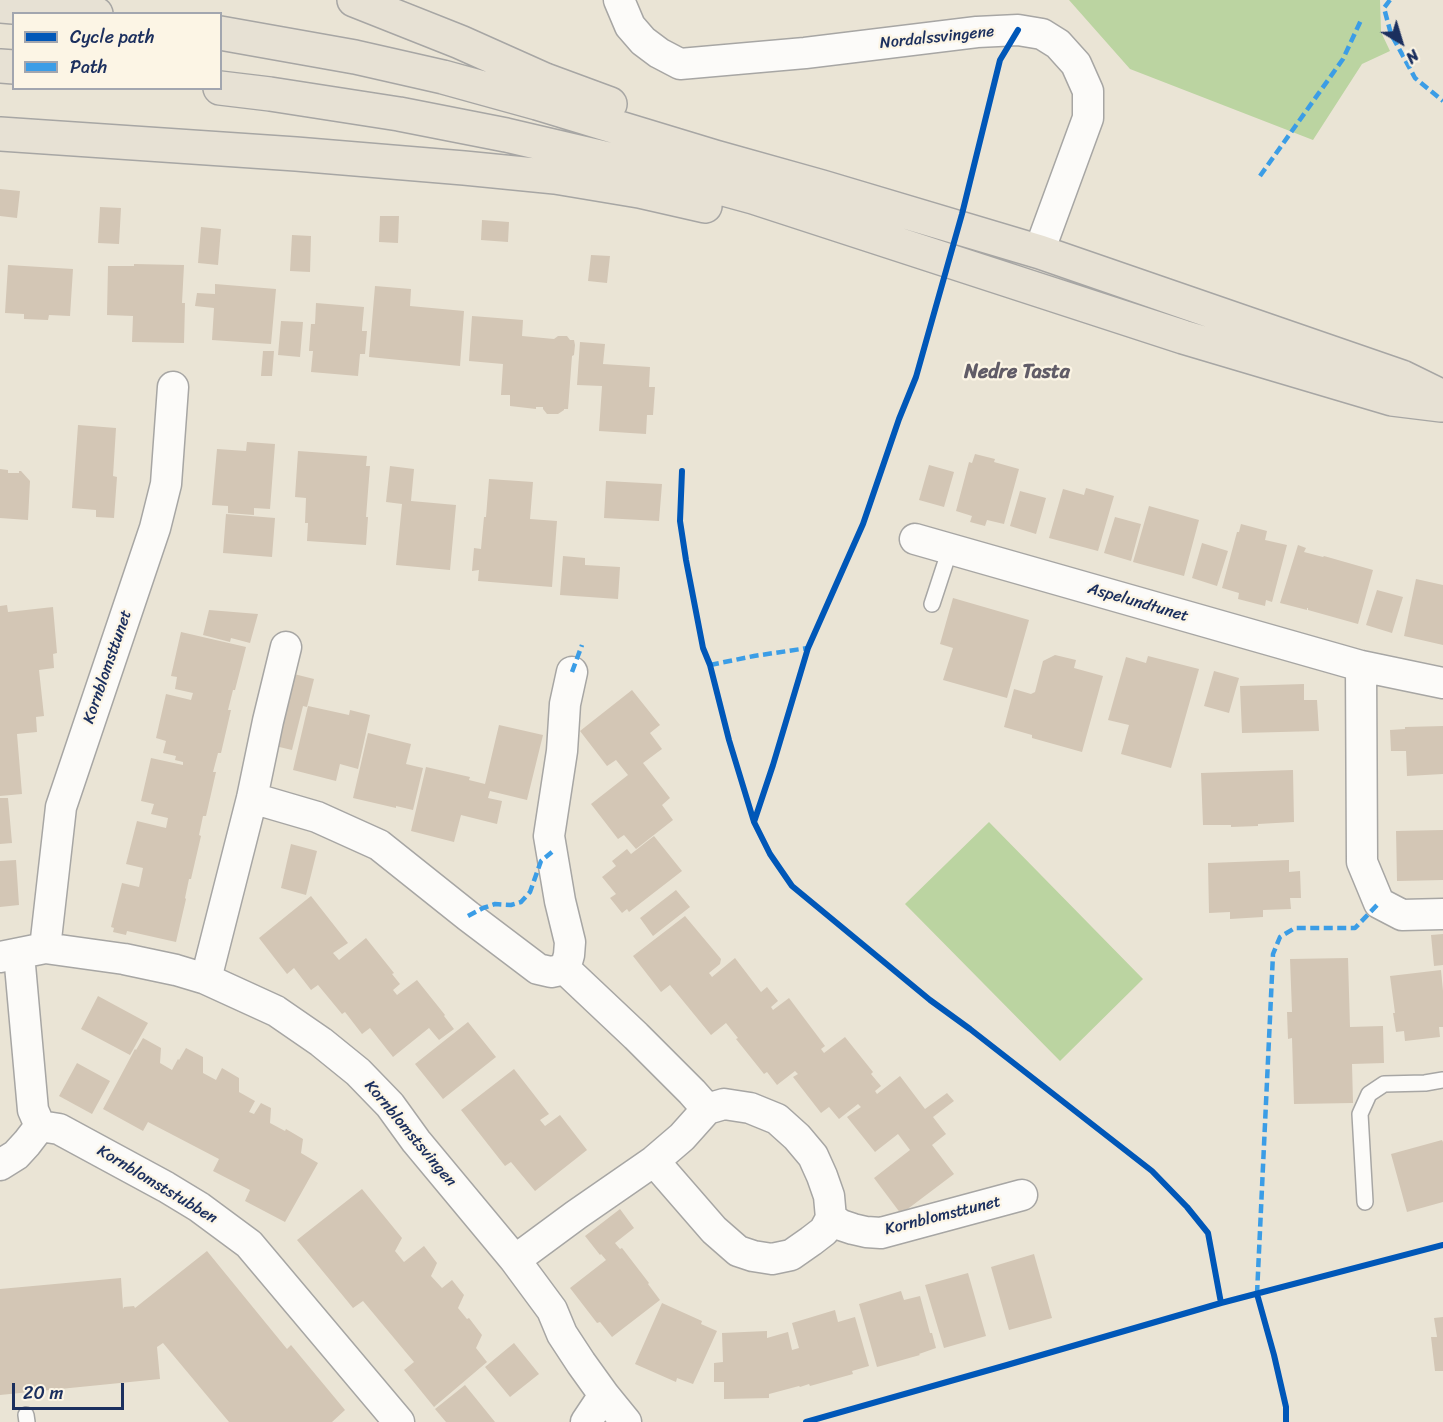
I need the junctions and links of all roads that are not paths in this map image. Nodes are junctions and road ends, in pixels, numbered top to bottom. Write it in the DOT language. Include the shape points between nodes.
graph roads {
  1 [pos="354,0"];
  2 [pos="619,0"];
  3 [pos="0,6"];
  4 [pos="72,12"];
  5 [pos="222,33"];
  6 [pos="222,88"];
  7 [pos="0,134"];
  8 [pos="715,157"];
  9 [pos="794,211"];
  10 [pos="1040,252"];
  11 [pos="173,387"];
  12 [pos="1443,397"];
  13 [pos="1443,406"];
  14 [pos="915,539"];
  15 [pos="950,549"];
  16 [pos="932,604"];
  17 [pos="286,647"];
  18 [pos="1361,666"];
  19 [pos="572,672"];
  20 [pos="1443,683"];
  21 [pos="252,798"];
  22 [pos="1443,914"];
  23 [pos="21,953"];
  24 [pos="565,969"];
  25 [pos="206,979"];
  26 [pos="1443,1080"];
  27 [pos="706,1108"];
  28 [pos="40,1126"];
  29 [pos="654,1161"];
  30 [pos="0,1165"];
  31 [pos="1022,1196"];
  32 [pos="1365,1202"];
  33 [pos="831,1218"];
  34 [pos="515,1260"];
  35 [pos="604,1395"];
  36 [pos="399,1422"];
  37 [pos="586,1422"];
  38 [pos="626,1422"];
  1 -- 8 [label="highway" via="545,80 679,128"];
  2 -- 10 [label="street, Nordalssvingene" via="630,26 643,41 680,64 977,32 1018,30 1042,34 1058,44 1076,64 1088,91 1088,118"];
  3 -- 4 [label="highway"];
  5 -- 8 [label="highway" via="443,77"];
  6 -- 9 [label="highway" via="399,114 506,135 647,168"];
  7 -- 9 [label="highway" via="464,168 639,191 746,216"];
  8 -- 10 [label="highway"];
  9 -- 13 [label="highway" via="1194,340 1392,399"];
  10 -- 12 [label="highway" via="1402,377"];
  11 -- 23 [label="street, Kornblomsttunet" via="165,484 155,528 61,807"];
  14 -- 15 [label="street, Aspelundtunet"];
  15 -- 16 [label="lane"];
  15 -- 18 [label="street, Aspelundtunet"];
  17 -- 21 [label="street"];
  18 -- 20 [label="street, Aspelundtunet"];
  18 -- 22 [label="street" via="1362,862 1379,903 1402,915"];
  19 -- 24 [label="street" via="549,836 570,942"];
  21 -- 24 [label="street" via="317,817 379,845 538,969"];
  21 -- 25 [label="street"];
  23 -- 25 [label="street, Kornblomstsvingen" via="124,959"];
  23 -- 28 [label="street" via="33,1110"];
  24 -- 27 [label="street"];
  25 -- 34 [label="street, Kornblomstsvingen" via="276,1011 358,1072 390,1105"];
  26 -- 32 [label="lane" via="1384,1084 1369,1094 1360,1114"];
  27 -- 29 [label="street"];
  27 -- 33 [label="street" via="724,1104 750,1108 777,1119 798,1137 822,1176"];
  28 -- 30 [label="street" via="16,1155"];
  28 -- 36 [label="street, Kornblomststubben" via="58,1129 166,1187 249,1244"];
  29 -- 33 [label="street" via="714,1230 738,1251 753,1256 791,1255 824,1231"];
  29 -- 34 [label="street"];
  31 -- 33 [label="street, Kornblomsttunet" via="881,1233 866,1232"];
  34 -- 35 [label="street, Kornblomstsvingen" via="552,1310 562,1334"];
  35 -- 37 [label="street"];
  35 -- 38 [label="street, Kornblomstsvingen"];
}
